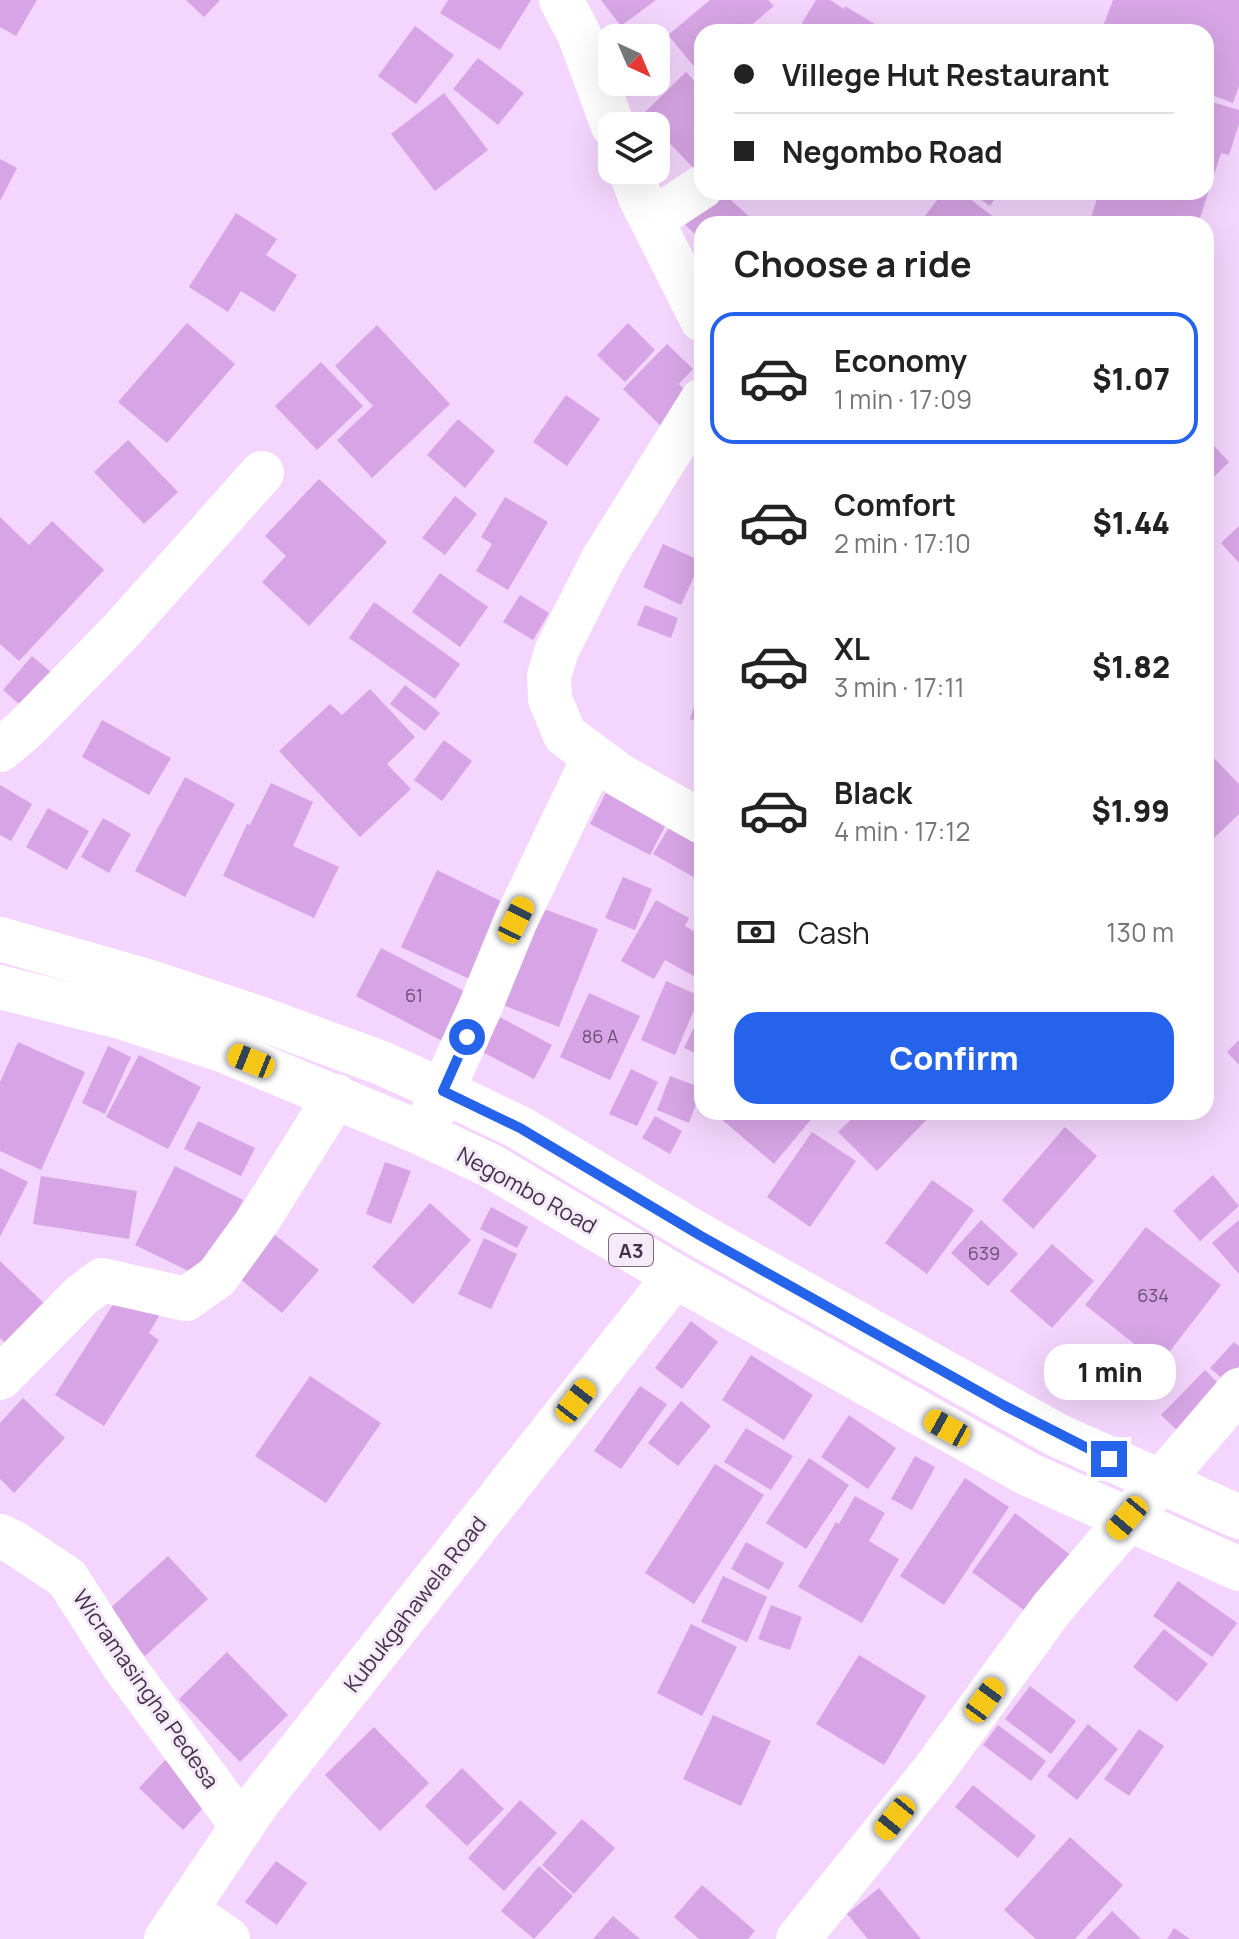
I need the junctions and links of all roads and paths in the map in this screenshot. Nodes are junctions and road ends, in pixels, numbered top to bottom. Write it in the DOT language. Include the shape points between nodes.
graph roads {
  1 [pos="561,0"];
  2 [pos="608,112"];
  3 [pos="636,184"];
  4 [pos="694,192"];
  5 [pos="652,220"];
  6 [pos="694,304"];
  7 [pos="694,413"];
  8 [pos="262,473"];
  9 [pos="0,750"];
  10 [pos="594,757"];
  11 [pos="694,817"];
  12 [pos="0,939"];
  13 [pos="0,987"];
  14 [pos="443,1091"];
  15 [pos="336,1096"];
  16 [pos="423,1134"];
  17 [pos="675,1276"];
  18 [pos="0,1378"];
  19 [pos="1239,1390"];
  20 [pos="1160,1483"];
  21 [pos="1239,1517"];
  22 [pos="1127,1518"];
  23 [pos="0,1536"];
  24 [pos="1239,1569"];
  25 [pos="242,1826"];
  26 [pos="175,1924"];
  27 [pos="228,1939"];
  28 [pos="798,1939"];
  1 -- 2 [label="main road"];
  3 -- 5 [label="main road"];
  4 -- 5 [label="main road"];
  5 -- 6 [label="main road"];
  7 -- 10 [label="main road" via="603,559 549,676 550,699 565,735"];
  8 -- 9 [label="main road" via="120,632"];
  10 -- 11 [label="main road"];
  10 -- 14 [label="main road"];
  12 -- 14 [label="main road, A3" via="262,1019"];
  13 -- 15 [label="main road, Negombo Road / A3" via="124,1018"];
  14 -- 16 [label="main road"];
  14 -- 20 [label="main road, A3" via="520,1128 1044,1428"];
  15 -- 16 [label="main road, Negombo Road / A3"];
  15 -- 18 [label="main road" via="217,1277 186,1299 102,1280"];
  16 -- 17 [label="main road, Negombo Road / A3" via="491,1166"];
  17 -- 22 [label="main road, Negombo Road / A3" via="1028,1474"];
  17 -- 25 [label="main road, Kubukgahawela Road"];
  19 -- 20 [label="main road"];
  20 -- 21 [label="main road, A3"];
  20 -- 22 [label="main road"];
  22 -- 24 [label="main road, Negombo Road / A3"];
  22 -- 28 [label="main road"];
  23 -- 25 [label="main road, Wicramasingha Pedesa" via="67,1578 125,1668"];
  25 -- 26 [label="main road, Kubukgahawela Road"];
  26 -- 27 [label="main road"];
}
